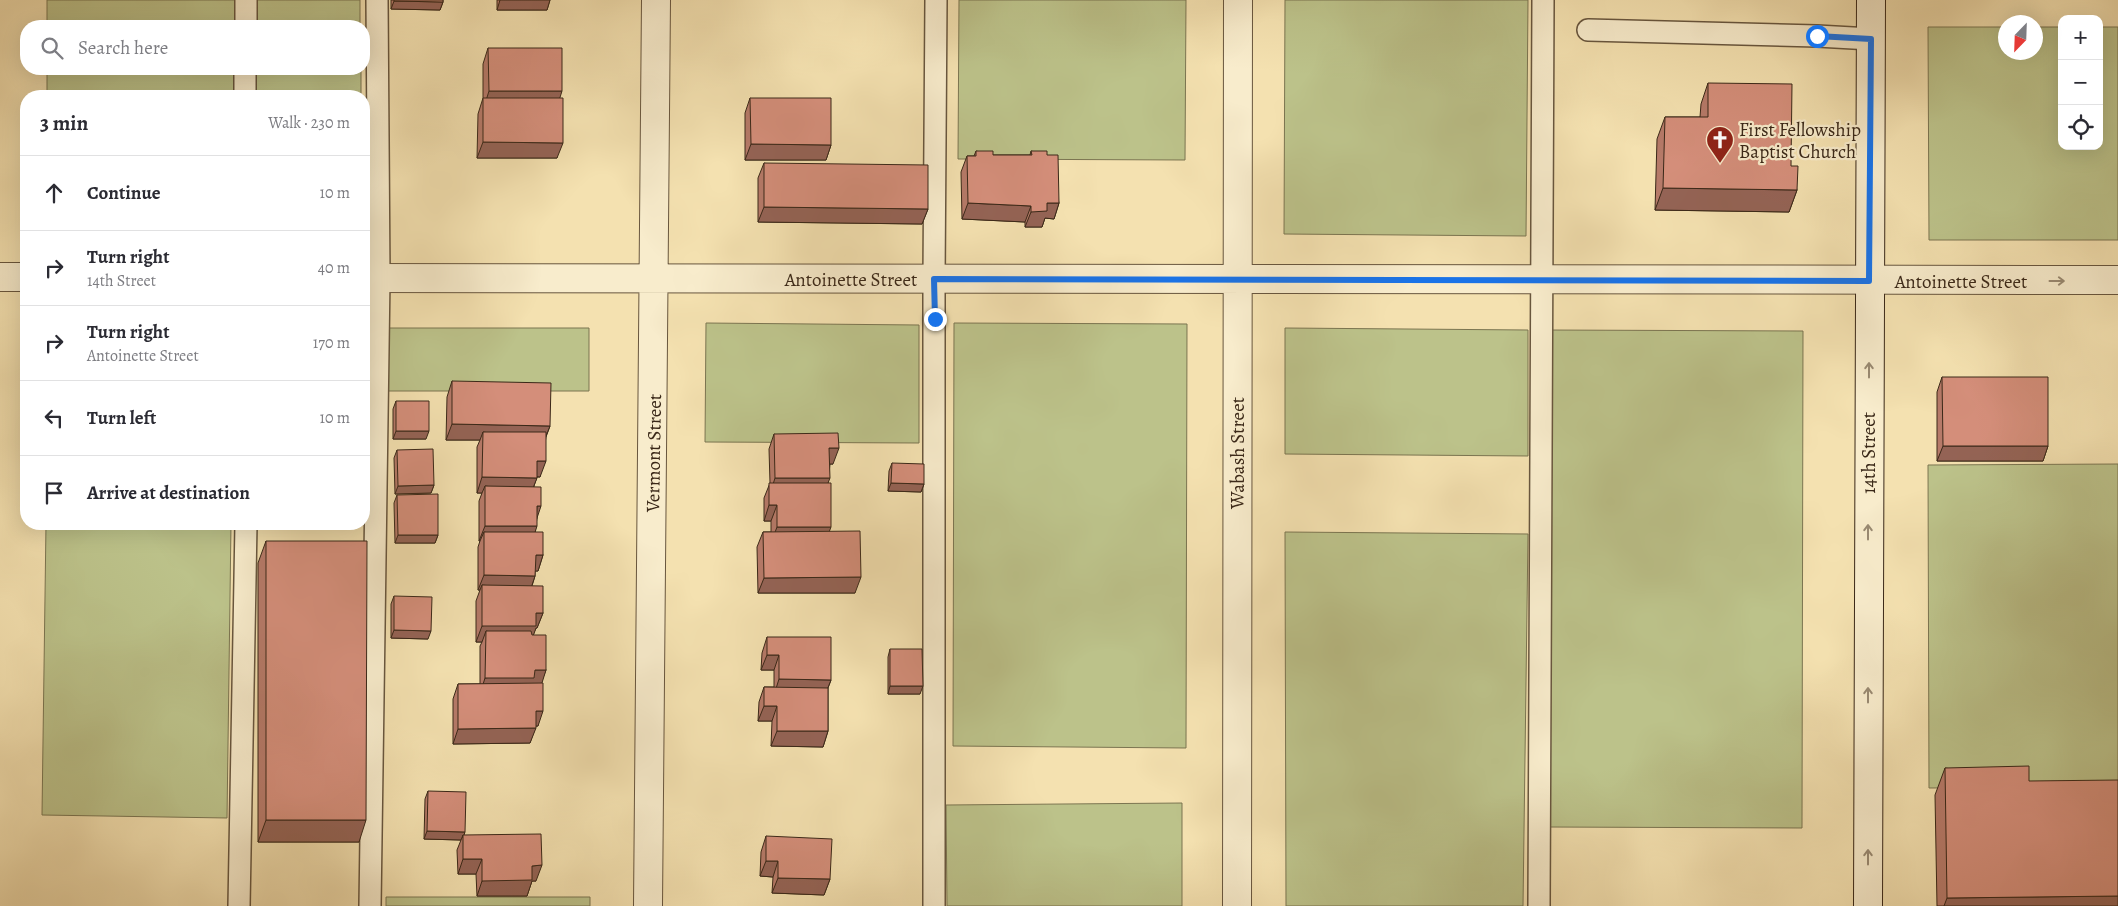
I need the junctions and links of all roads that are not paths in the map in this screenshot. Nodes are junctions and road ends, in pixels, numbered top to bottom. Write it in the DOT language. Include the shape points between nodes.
graph roads {
  1 [pos="246,0"];
  2 [pos="377,0"];
  3 [pos="656,0"];
  4 [pos="936,0"];
  5 [pos="1238,0"];
  6 [pos="1543,0"];
  7 [pos="1871,0"];
  8 [pos="246,20"];
  9 [pos="1588,30"];
  10 [pos="1871,39"];
  11 [pos="246,75"];
  12 [pos="245,90"];
  13 [pos="0,277"];
  14 [pos="20,277"];
  15 [pos="371,278"];
  16 [pos="655,278"];
  17 [pos="934,279"];
  18 [pos="1237,280"];
  19 [pos="1540,280"];
  20 [pos="2118,280"];
  21 [pos="1869,281"];
  22 [pos="246,530"];
  23 [pos="239,906"];
  24 [pos="370,906"];
  25 [pos="648,906"];
  26 [pos="934,906"];
  27 [pos="1237,906"];
  28 [pos="1539,906"];
  29 [pos="1868,906"];
  1 -- 8 [label="lane"];
  2 -- 15 [label="lane"];
  3 -- 16 [label="street, Vermont Street"];
  4 -- 17 [label="lane"];
  5 -- 18 [label="street, Wabash Street"];
  6 -- 19 [label="lane"];
  7 -- 10 [label="street, 14th Street"];
  9 -- 10 [label="lane"];
  10 -- 21 [label="street, 14th Street"];
  11 -- 12 [label="lane"];
  13 -- 14 [label="street"];
  15 -- 16 [label="street, Antoinette Street"];
  15 -- 24 [label="lane"];
  16 -- 17 [label="street, Antoinette Street"];
  16 -- 25 [label="street, Vermont Street"];
  17 -- 18 [label="street, Antoinette Street"];
  17 -- 26 [label="lane"];
  18 -- 19 [label="street, Antoinette Street"];
  18 -- 27 [label="street, Wabash Street"];
  19 -- 21 [label="street, Antoinette Street"];
  19 -- 28 [label="lane"];
  21 -- 20 [label="street, Antoinette Street, one-way"];
  29 -- 21 [label="street, 14th Street, one-way"];
  22 -- 23 [label="lane"];
}
